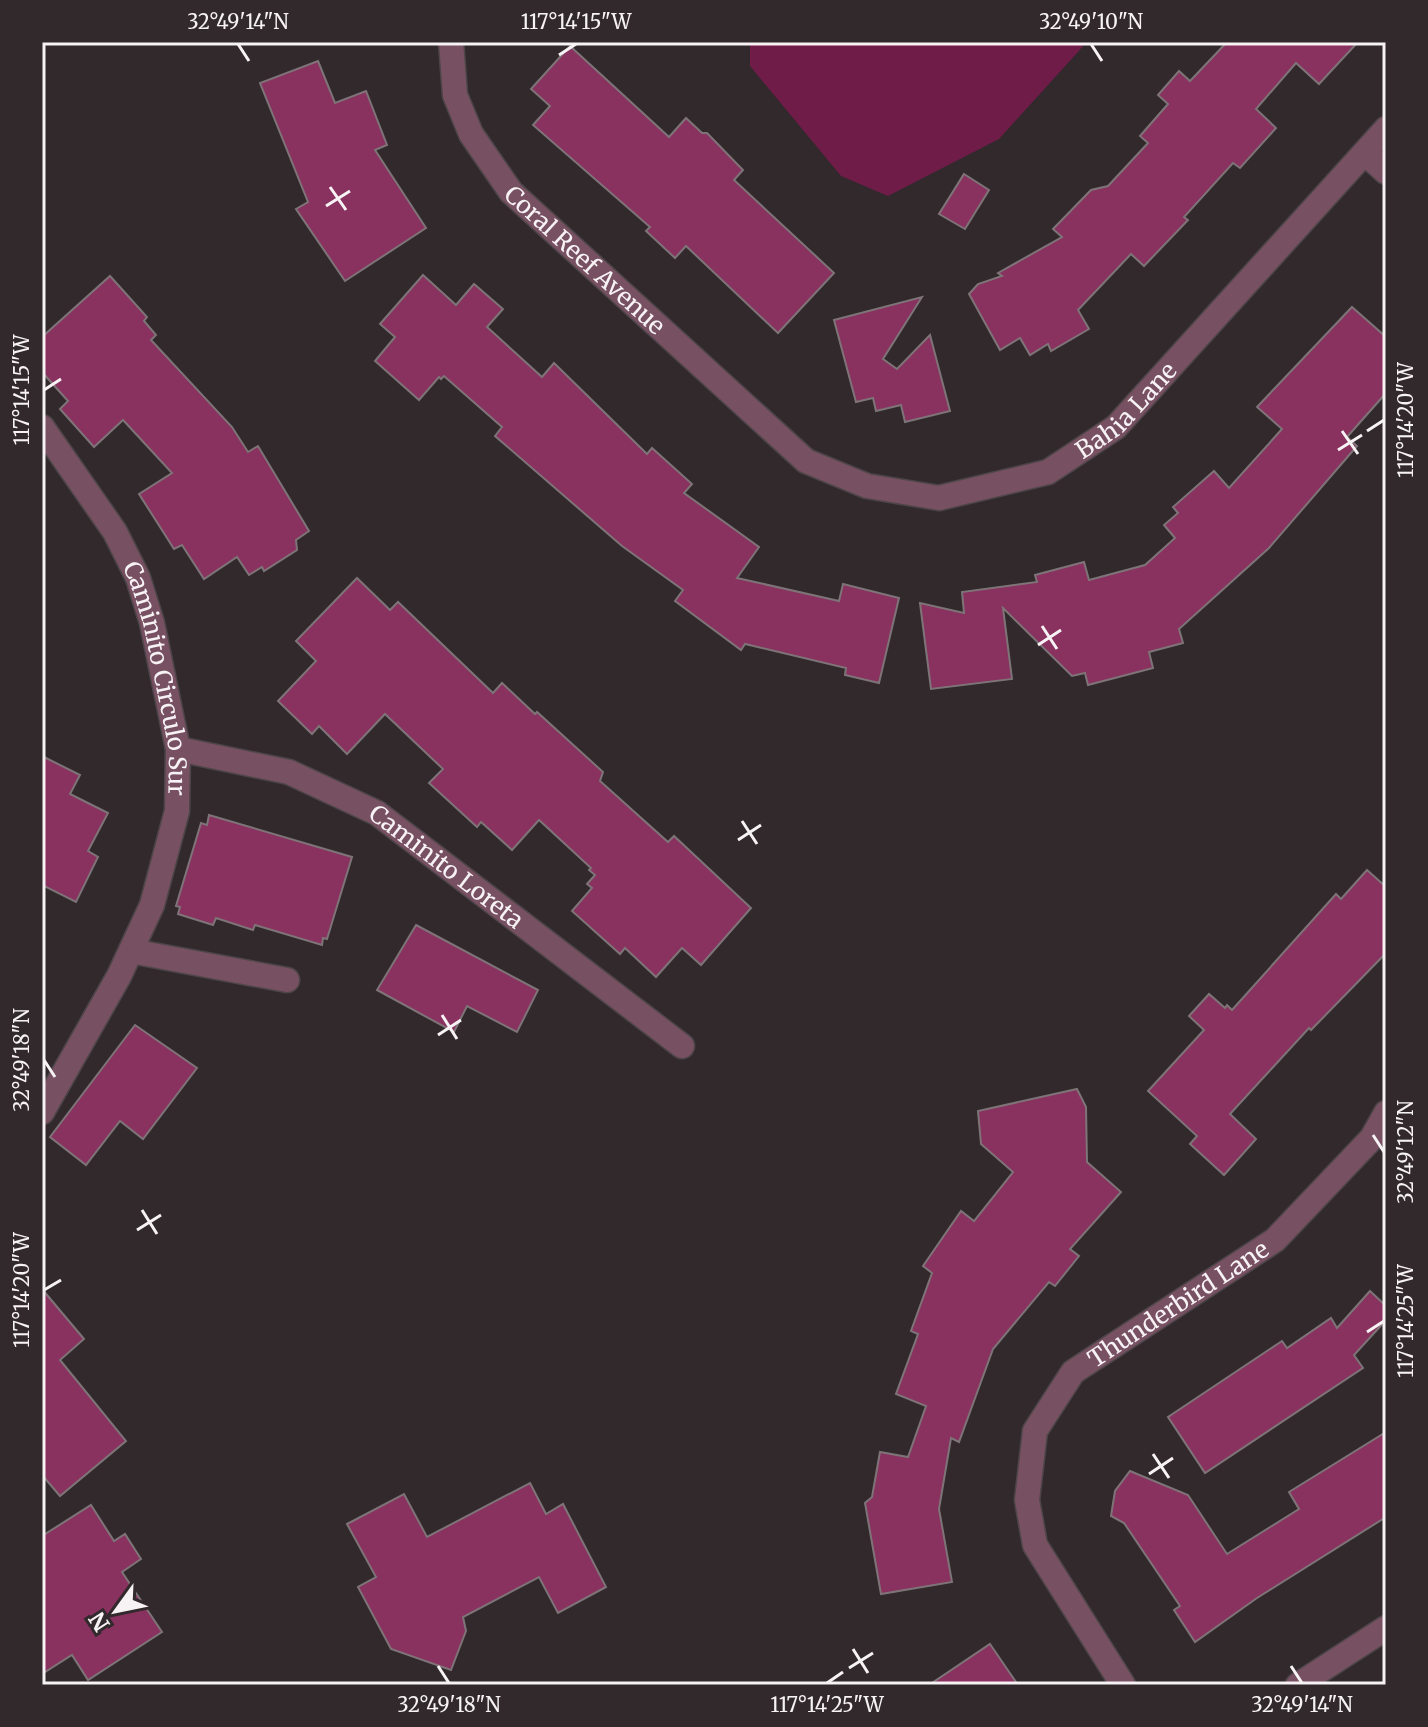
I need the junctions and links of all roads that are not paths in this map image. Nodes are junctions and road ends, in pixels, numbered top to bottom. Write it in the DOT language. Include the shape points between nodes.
graph roads {
  1 [pos="451,42"];
  2 [pos="1386,129"];
  3 [pos="1365,153"];
  4 [pos="1386,172"];
  5 [pos="42,427"];
  6 [pos="782,437"];
  7 [pos="178,749"];
  8 [pos="131,951"];
  9 [pos="287,980"];
  10 [pos="682,1046"];
  11 [pos="42,1112"];
  12 [pos="1386,1113"];
  13 [pos="1386,1628"];
  14 [pos="1123,1685"];
  15 [pos="1298,1685"];
  1 -- 6 [label="street, Coral Reef Avenue" via="455,95 471,134 511,192"];
  2 -- 3 [label="street, Bahia Lane"];
  3 -- 4 [label="street"];
  3 -- 6 [label="street, Bahia Lane" via="1116,427 1048,472 939,498 867,486 806,461"];
  5 -- 7 [label="street, Caminito Circulo Sur" via="115,532 138,578"];
  7 -- 8 [label="street, Caminito Circulo Sur" via="177,811 152,905"];
  7 -- 10 [label="street, Caminito Loreta" via="289,772 377,813"];
  8 -- 9 [label="street"];
  8 -- 11 [label="street, Caminito Circulo Sur"];
  12 -- 14 [label="street, Thunderbird Lane" via="1372,1138 1275,1240 1073,1372 1035,1431 1027,1500 1035,1545"];
  13 -- 15 [label="street"];
}
